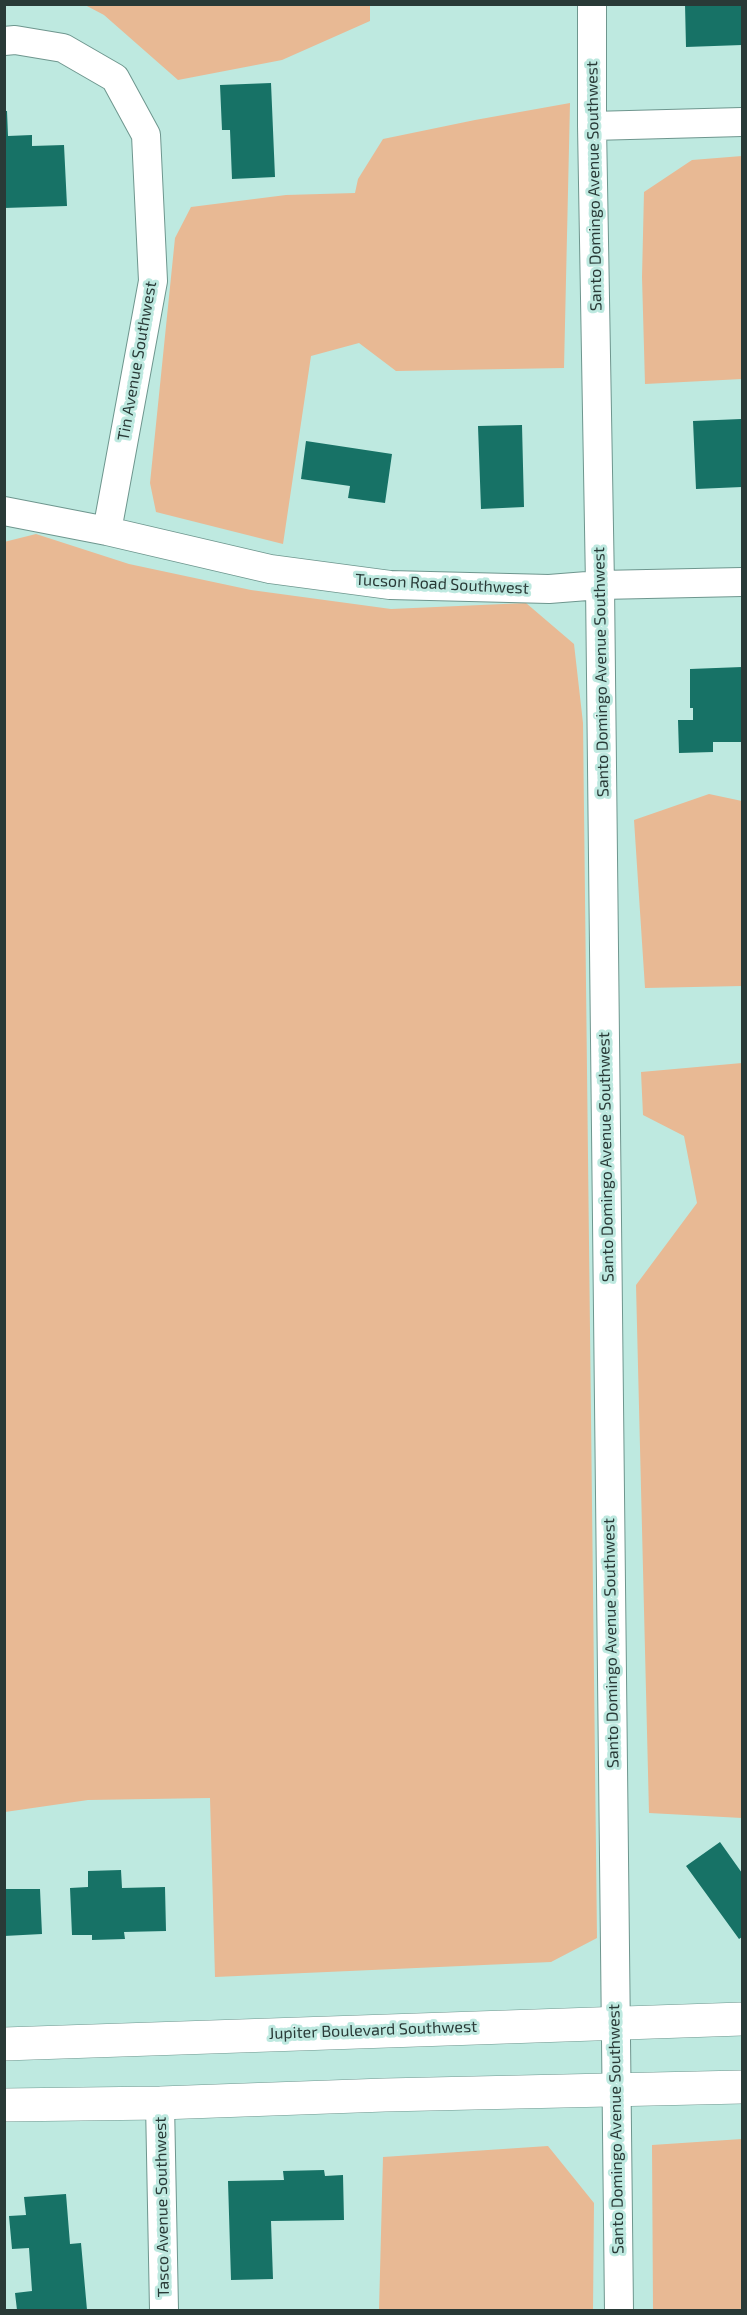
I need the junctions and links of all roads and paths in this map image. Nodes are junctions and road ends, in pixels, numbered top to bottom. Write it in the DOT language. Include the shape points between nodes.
graph roads {
  1 [pos="592,4"];
  2 [pos="4,41"];
  3 [pos="742,122"];
  4 [pos="592,126"];
  5 [pos="4,511"];
  6 [pos="107,531"];
  7 [pos="742,582"];
  8 [pos="600,585"];
  9 [pos="742,2019"];
  10 [pos="615,2022"];
  11 [pos="4,2044"];
  12 [pos="742,2087"];
  13 [pos="616,2089"];
  14 [pos="160,2103"];
  15 [pos="4,2105"];
  16 [pos="164,2310"];
  17 [pos="619,2310"];
  1 -- 4 [label="street, Santo Domingo Avenue Southwest"];
  2 -- 6 [label="street, Tin Avenue Southwest" via="63,48 115,78 146,135 153,281"];
  3 -- 4 [label="street"];
  4 -- 8 [label="street, Santo Domingo Avenue Southwest"];
  5 -- 6 [label="street, Tucson Road Southwest"];
  6 -- 8 [label="street, Tucson Road Southwest" via="270,569 390,585 549,589"];
  7 -- 8 [label="street, Tucson Road Southwest"];
  8 -- 10 [label="street, Santo Domingo Avenue Southwest"];
  9 -- 10 [label="street, Jupiter Boulevard Southwest"];
  10 -- 11 [label="street, Jupiter Boulevard Southwest"];
  10 -- 13 [label="street, Santo Domingo Avenue Southwest"];
  12 -- 13 [label="street"];
  13 -- 14 [label="street"];
  13 -- 17 [label="street, Santo Domingo Avenue Southwest"];
  14 -- 15 [label="street"];
  14 -- 16 [label="street, Tasco Avenue Southwest"];
}
